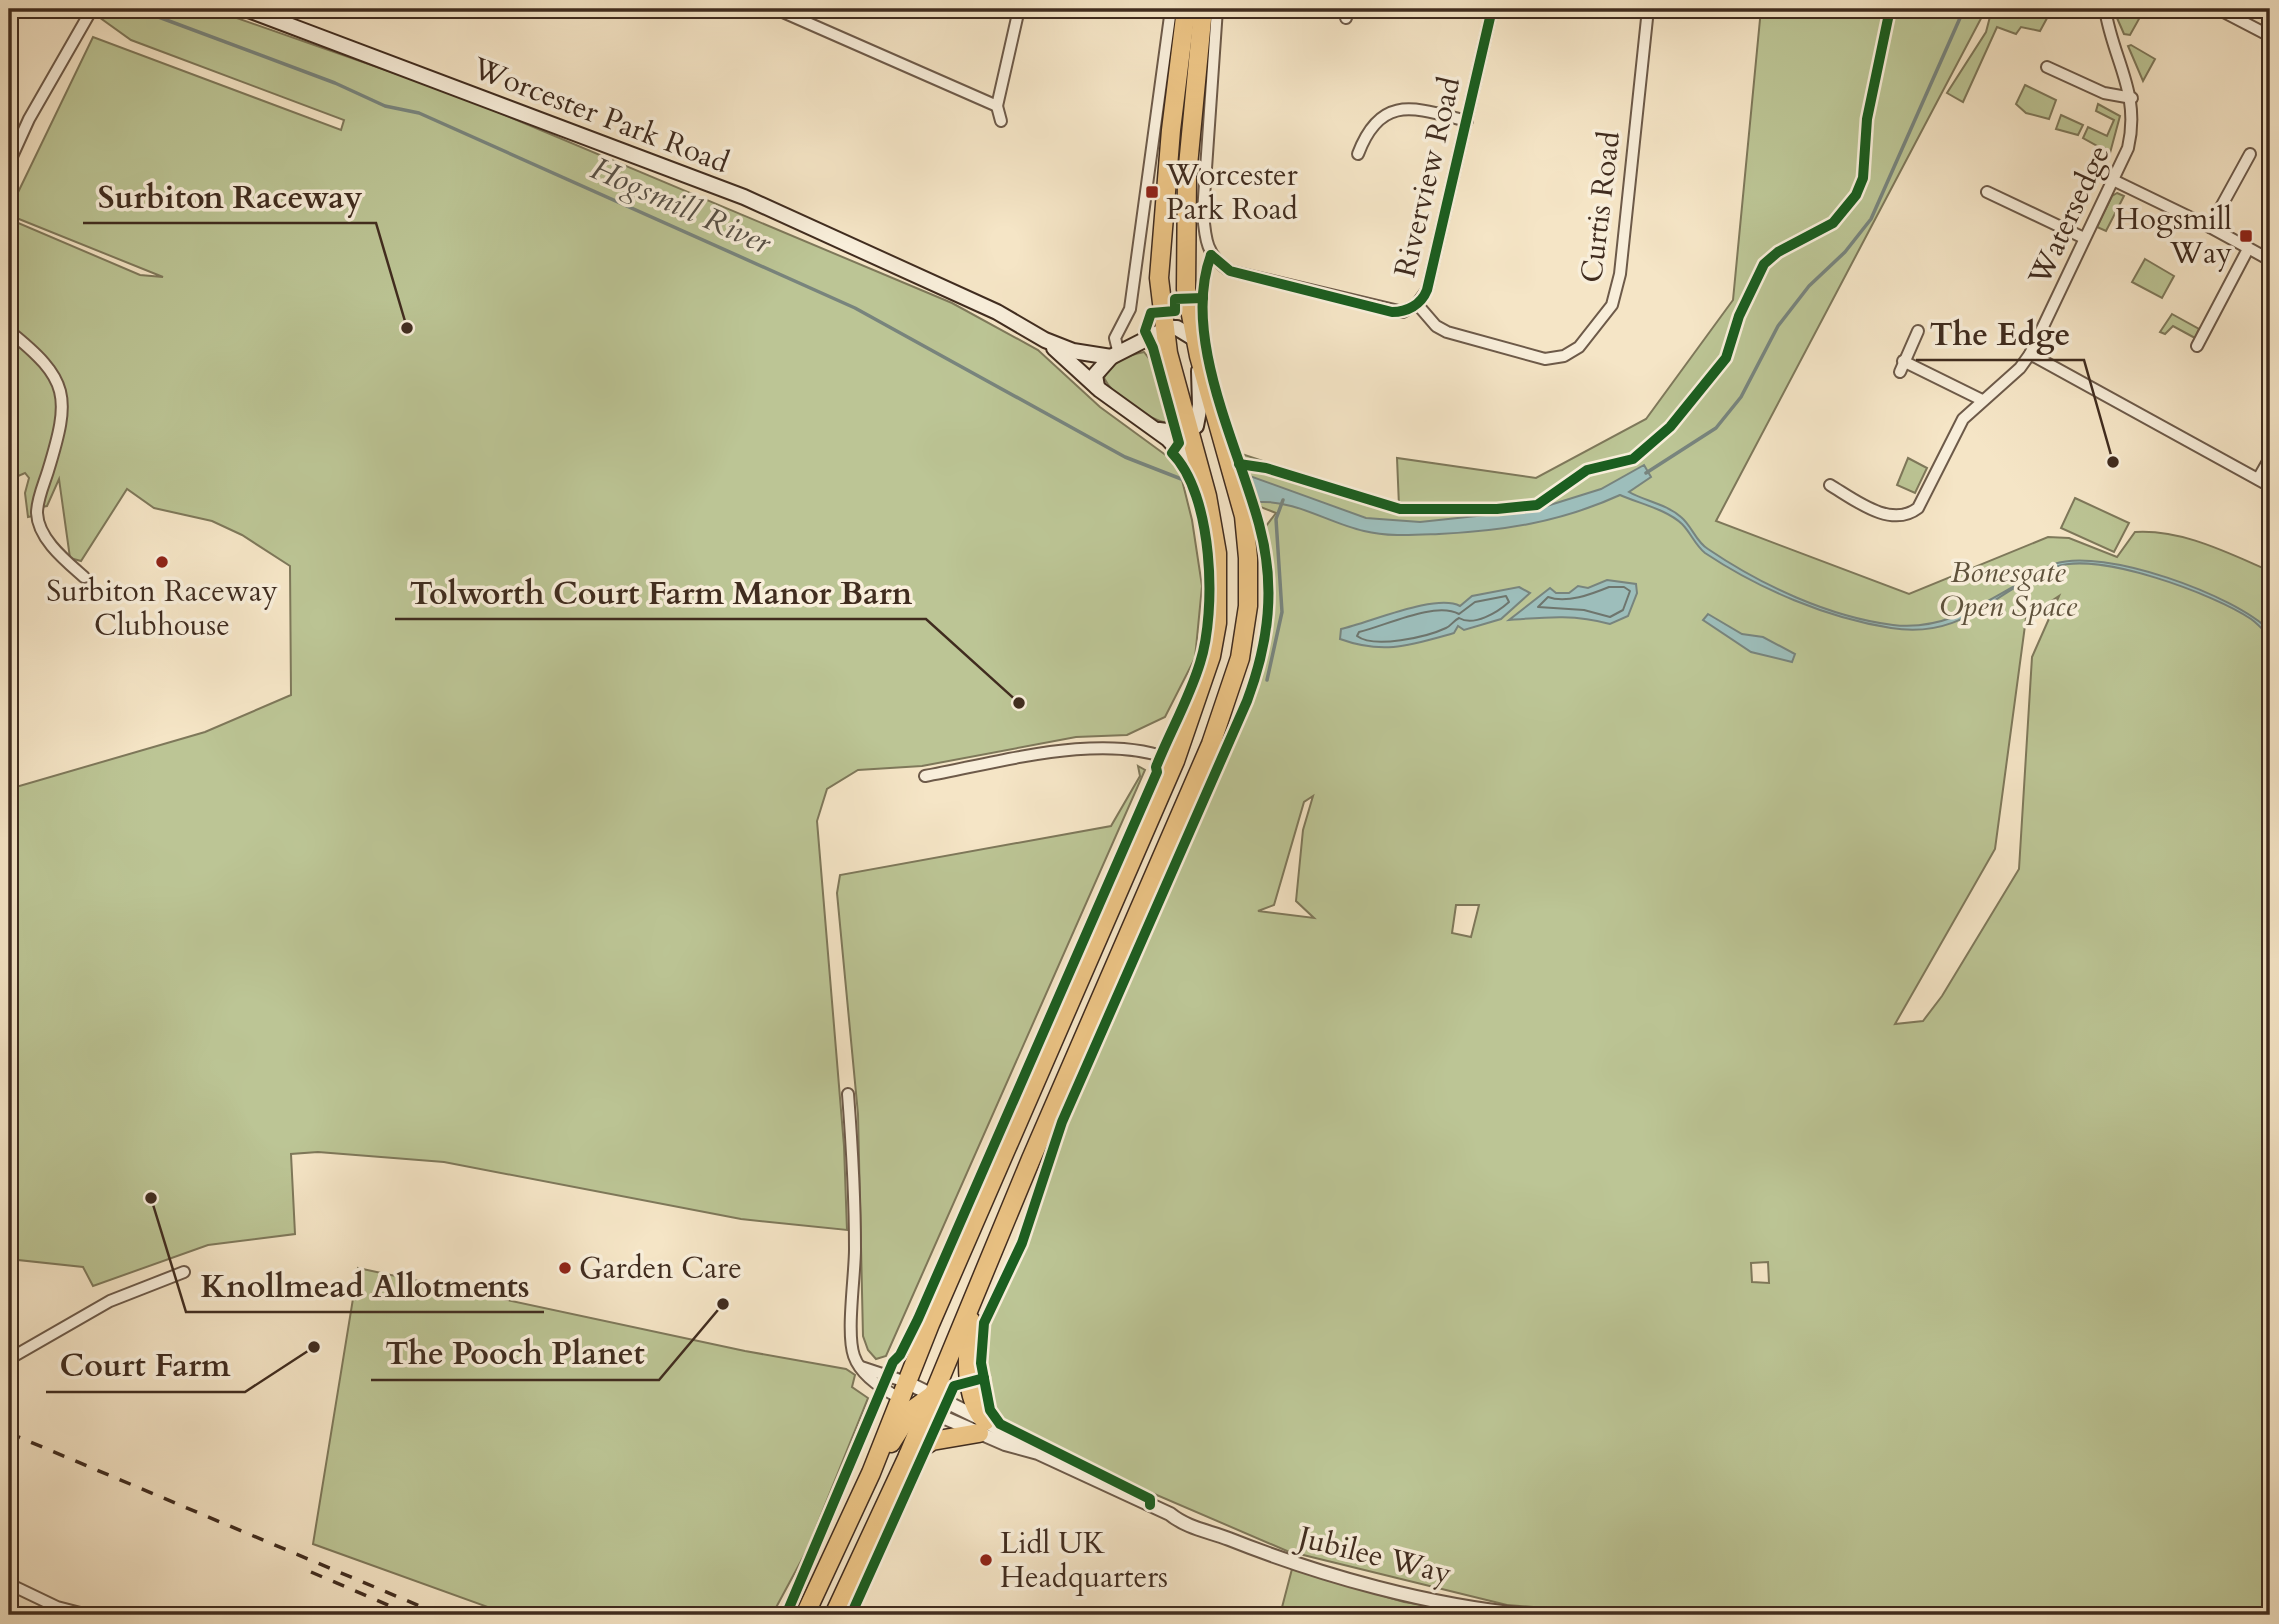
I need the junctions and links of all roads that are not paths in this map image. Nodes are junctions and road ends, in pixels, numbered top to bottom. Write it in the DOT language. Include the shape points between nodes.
graph roads {
  1 [pos="246,9"];
  2 [pos="776,9"];
  3 [pos="1019,9"];
  4 [pos="1171,9"];
  5 [pos="1186,9"];
  6 [pos="1203,9"];
  7 [pos="1217,9"];
  8 [pos="1492,9"];
  9 [pos="1648,9"];
  10 [pos="2105,9"];
  11 [pos="2220,10"];
  12 [pos="91,13"];
  13 [pos="274,13"];
  14 [pos="2270,36"];
  15 [pos="2046,67"];
  16 [pos="2132,98"];
  17 [pos="997,106"];
  18 [pos="1001,121"];
  19 [pos="1467,121"];
  20 [pos="1358,154"];
  21 [pos="2250,155"];
  22 [pos="9,163"];
  23 [pos="2113,180"];
  24 [pos="1987,192"];
  25 [pos="2210,227"];
  26 [pos="2084,238"];
  27 [pos="2248,249"];
  28 [pos="2270,260"];
  29 [pos="1417,304"];
  30 [pos="1164,330"];
  31 [pos="9,331"];
  32 [pos="1918,331"];
  33 [pos="1045,340"];
  34 [pos="2197,346"];
  35 [pos="1197,348"];
  36 [pos="2030,354"];
  37 [pos="1115,355"];
  38 [pos="1097,387"];
  39 [pos="1982,400"];
  40 [pos="1158,430"];
  41 [pos="1188,432"];
  42 [pos="2270,458"];
  43 [pos="1202,479"];
  44 [pos="2258,479"];
  45 [pos="1830,485"];
  46 [pos="2270,486"];
  47 [pos="84,577"];
  48 [pos="1175,761"];
  49 [pos="926,776"];
  50 [pos="848,1094"];
  51 [pos="184,1272"];
  52 [pos="973,1304"];
  53 [pos="9,1359"];
  54 [pos="858,1366"];
  55 [pos="917,1398"];
  56 [pos="982,1427"];
  57 [pos="908,1456"];
  58 [pos="9,1584"];
  59 [pos="55,1611"];
  60 [pos="88,1615"];
  61 [pos="805,1615"];
  62 [pos="834,1615"];
  63 [pos="1530,1615"];
  1 -- 13 [label="main road, Worcester Park Road"];
  2 -- 17 [label="street"];
  3 -- 17 [label="street"];
  4 -- 37 [label="street" via="1130,309 1115,338"];
  5 -- 30 [label="highway" via="1160,247"];
  6 -- 35 [label="highway" via="1185,220 1186,289"];
  7 -- 29 [label="street, Riverview Road" via="1203,212 1211,255 1230,271 1392,312"];
  8 -- 19 [label="street, Riverview Road"];
  9 -- 29 [label="street, Curtis Road" via="1620,274 1612,305 1579,347 1545,359 1447,332"];
  10 -- 16 [label="street, Watersedge"];
  11 -- 14 [label="street"];
  12 -- 22 [label="street"];
  13 -- 33 [label="main road, Worcester Park Road" via="744,197 997,312"];
  15 -- 16 [label="street" via="2104,93"];
  16 -- 23 [label="street, Watersedge" via="2133,129"];
  17 -- 18 [label="street"];
  19 -- 20 [label="street" via="1398,108 1377,120"];
  19 -- 29 [label="street, Riverview Road" via="1426,289"];
  21 -- 25 [label="street"];
  23 -- 25 [label="street"];
  23 -- 26 [label="street, Watersedge"];
  24 -- 26 [label="street"];
  25 -- 27 [label="street"];
  26 -- 36 [label="street, Watersedge"];
  27 -- 28 [label="street"];
  27 -- 34 [label="street"];
  30 -- 35 [label="main road" via="1177,328"];
  30 -- 37 [label="main road"];
  30 -- 41 [label="highway"];
  31 -- 47 [label="street" via="56,374 61,428 37,513 56,551"];
  32 -- 39 [label="street" via="1902,367"];
  33 -- 37 [label="main road" via="1073,351"];
  33 -- 38 [label="main road"];
  35 -- 41 [label="main road" via="1199,414 1196,426"];
  35 -- 52 [label="highway" via="1244,516 1248,606 1240,658 1226,706"];
  36 -- 39 [label="street, Watersedge"];
  36 -- 44 [label="street"];
  37 -- 38 [label="main road" via="1097,370"];
  38 -- 40 [label="main road"];
  39 -- 45 [label="street, Watersedge" via="1963,419 1918,508 1911,513 1889,516"];
  40 -- 41 [label="main road"];
  40 -- 43 [label="main road" via="1185,454"];
  41 -- 43 [label="highway"];
  42 -- 44 [label="street"];
  43 -- 48 [label="highway" via="1217,553 1217,623 1201,691"];
  44 -- 46 [label="street"];
  48 -- 49 [label="street" via="1127,748 1096,747"];
  48 -- 55 [label="highway"];
  50 -- 54 [label="street" via="855,1226 852,1342"];
  51 -- 53 [label="street" via="110,1301"];
  52 -- 55 [label="highway"];
  52 -- 56 [label="highway" via="968,1365"];
  54 -- 55 [label="street"];
  54 -- 55 [label="street" via="875,1382"];
  55 -- 56 [label="street, Jubilee Way"];
  55 -- 57 [label="highway"];
  55 -- 61 [label="highway" via="871,1472"];
  56 -- 57 [label="highway" via="932,1441"];
  56 -- 63 [label="street, Jubilee Way" via="1270,1555 1386,1590"];
  57 -- 62 [label="highway"];
  58 -- 59 [label="street"];
  59 -- 60 [label="street"];
}
